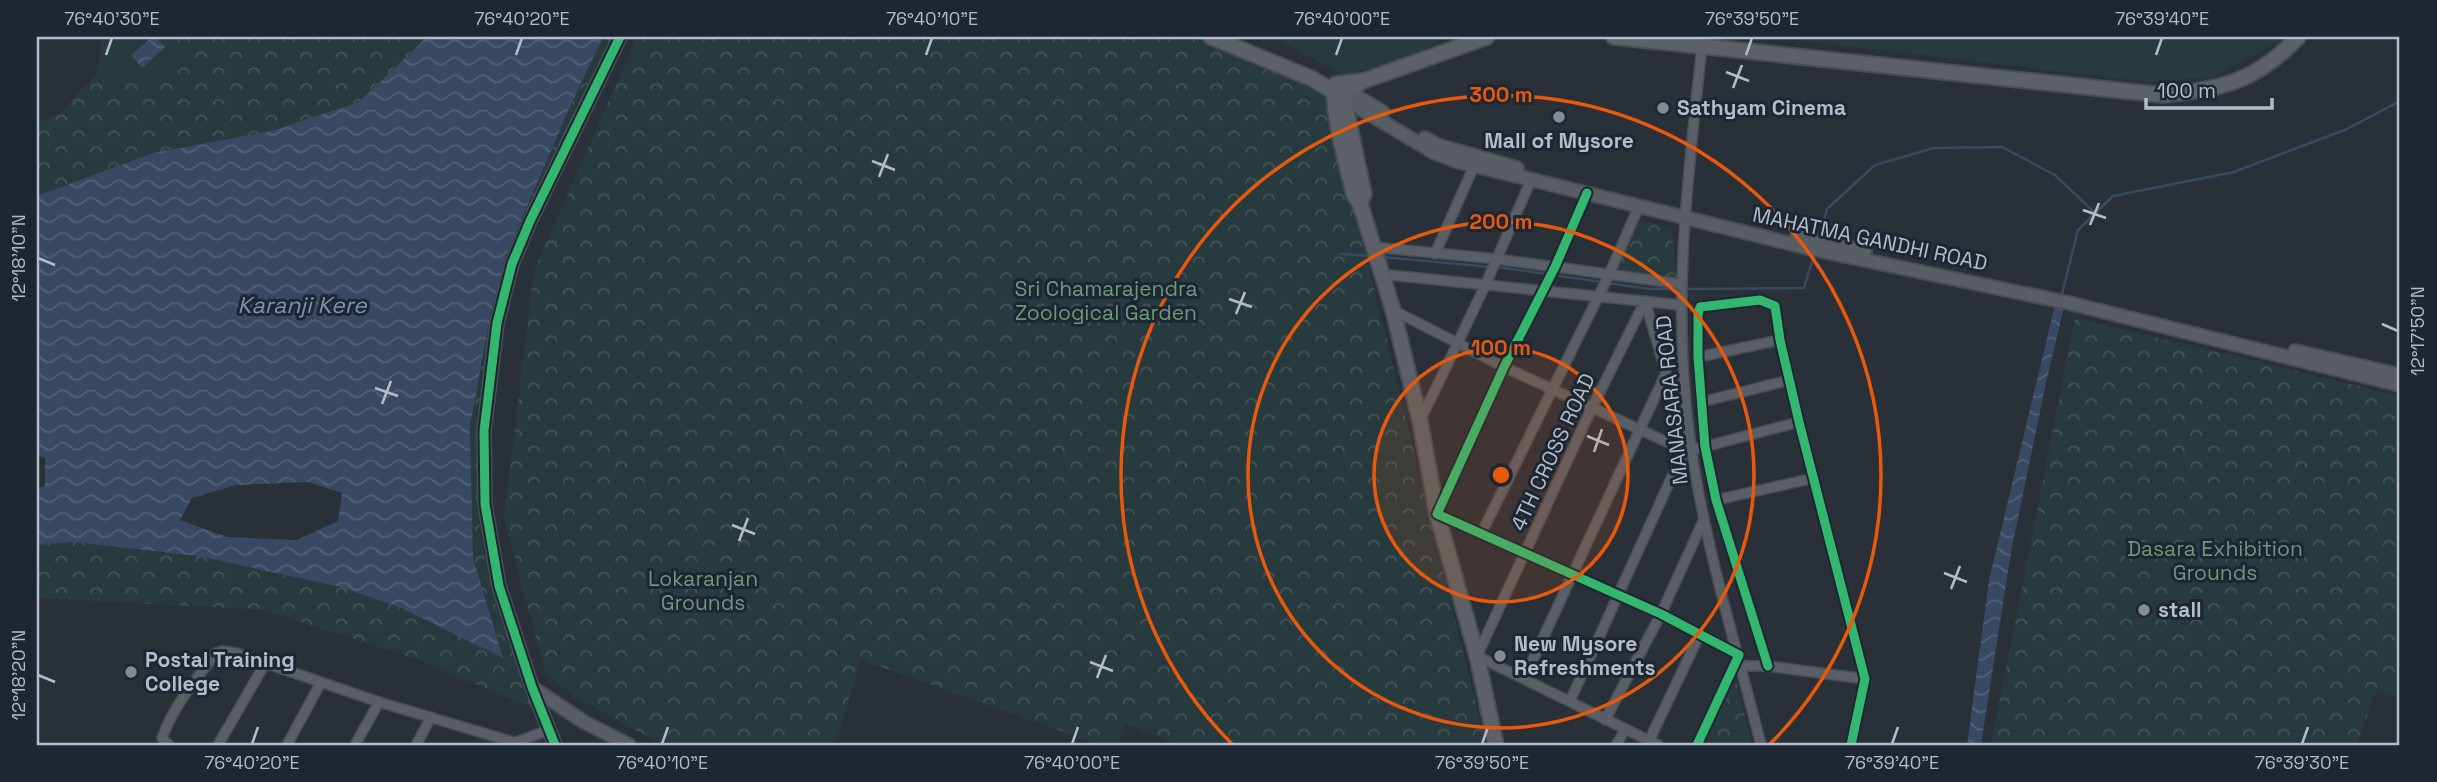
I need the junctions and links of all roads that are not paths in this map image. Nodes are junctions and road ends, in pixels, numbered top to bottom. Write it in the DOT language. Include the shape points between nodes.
graph roads {
  1 [pos="620,37"];
  2 [pos="1211,37"];
  3 [pos="1234,37"];
  4 [pos="1487,37"];
  5 [pos="1614,37"];
  6 [pos="2298,37"];
  7 [pos="1702,46"];
  8 [pos="1340,91"];
  9 [pos="1474,166"];
  10 [pos="1531,180"];
  11 [pos="1587,193"];
  12 [pos="1639,206"];
  13 [pos="1684,213"];
  14 [pos="1374,249"];
  15 [pos="1435,254"];
  16 [pos="1496,262"];
  17 [pos="1554,269"];
  18 [pos="1379,272"];
  19 [pos="1608,276"];
  20 [pos="1681,284"];
  21 [pos="1485,286"];
  22 [pos="1545,288"];
  23 [pos="1600,292"];
  24 [pos="2064,298"];
  25 [pos="1645,301"];
  26 [pos="1680,303"];
  27 [pos="1393,310"];
  28 [pos="1780,340"];
  29 [pos="1456,343"];
  30 [pos="1698,357"];
  31 [pos="1504,367"];
  32 [pos="2400,375"];
  33 [pos="1790,380"];
  34 [pos="2400,385"];
  35 [pos="1551,389"];
  36 [pos="1701,402"];
  37 [pos="1592,408"];
  38 [pos="1420,421"];
  39 [pos="1799,422"];
  40 [pos="1641,429"];
  41 [pos="1705,447"];
  42 [pos="1688,450"];
  43 [pos="1814,478"];
  44 [pos="1716,500"];
  45 [pos="1437,514"];
  46 [pos="1704,519"];
  47 [pos="1481,534"];
  48 [pos="1525,554"];
  49 [pos="1574,575"];
  50 [pos="1619,596"];
  51 [pos="1661,614"];
  52 [pos="1700,634"];
  53 [pos="1739,655"];
  54 [pos="1477,656"];
  55 [pos="266,663"];
  56 [pos="1741,666"];
  57 [pos="1768,666"];
  58 [pos="1524,678"];
  59 [pos="1865,679"];
  60 [pos="321,682"];
  61 [pos="532,687"];
  62 [pos="1570,701"];
  63 [pos="379,702"];
  64 [pos="431,717"];
  65 [pos="1605,720"];
  66 [pos="549,730"];
  67 [pos="1625,730"];
  68 [pos="511,743"];
  69 [pos="1653,743"];
  70 [pos="169,745"];
  71 [pos="218,745"];
  72 [pos="287,745"];
  73 [pos="355,745"];
  74 [pos="416,745"];
  75 [pos="555,745"];
  76 [pos="629,745"];
  77 [pos="1496,745"];
  78 [pos="1616,745"];
  79 [pos="1697,745"];
  80 [pos="1761,745"];
  81 [pos="1851,745"];
  1 -- 61 [label="main road" via="530,221 512,264 497,323 484,431 485,504 499,586"];
  2 -- 8 [label="main road"];
  3 -- 8 [label="main road" via="1312,71"];
  4 -- 8 [label="main road"];
  5 -- 7 [label="main road"];
  6 -- 7 [label="main road" via="2236,82 2163,94"];
  7 -- 13 [label="street, MANASARA ROAD"];
  8 -- 9 [label="main road, MAHATMA GANDHI ROAD" via="1435,153"];
  8 -- 13 [label="main road, MAHATMA GANDHI ROAD" via="1437,145"];
  8 -- 14 [label="main road" via="1354,195"];
  9 -- 10 [label="main road, MAHATMA GANDHI ROAD"];
  9 -- 15 [label="street"];
  10 -- 11 [label="main road, MAHATMA GANDHI ROAD"];
  10 -- 16 [label="street"];
  11 -- 12 [label="main road, MAHATMA GANDHI ROAD"];
  11 -- 17 [label="street"];
  12 -- 13 [label="main road, MAHATMA GANDHI ROAD"];
  12 -- 19 [label="street"];
  13 -- 20 [label="street, MANASARA ROAD"];
  13 -- 24 [label="main road, MAHATMA GANDHI ROAD"];
  14 -- 15 [label="street"];
  14 -- 18 [label="main road"];
  15 -- 16 [label="street"];
  16 -- 17 [label="street"];
  16 -- 21 [label="street"];
  17 -- 19 [label="street"];
  17 -- 22 [label="street"];
  18 -- 21 [label="street"];
  18 -- 27 [label="main road"];
  19 -- 20 [label="street"];
  19 -- 23 [label="street"];
  20 -- 26 [label="street, MANASARA ROAD"];
  21 -- 22 [label="street"];
  21 -- 29 [label="street"];
  22 -- 23 [label="street"];
  22 -- 31 [label="street"];
  23 -- 25 [label="street"];
  23 -- 35 [label="street"];
  24 -- 32 [label="main road, MAHATMA GANDHI ROAD"];
  24 -- 34 [label="main road, MAHATMA GANDHI ROAD"];
  25 -- 26 [label="street"];
  25 -- 37 [label="street, 4TH CROSS ROAD"];
  25 -- 40 [label="street" via="1666,373"];
  26 -- 42 [label="street, MANASARA ROAD"];
  27 -- 29 [label="street"];
  27 -- 38 [label="main road"];
  28 -- 30 [label="street"];
  28 -- 30 [label="street" via="1771,303 1760,300 1700,307"];
  28 -- 33 [label="street"];
  29 -- 31 [label="street"];
  29 -- 38 [label="street"];
  30 -- 36 [label="street"];
  31 -- 35 [label="street"];
  31 -- 45 [label="street"];
  33 -- 36 [label="street"];
  33 -- 39 [label="street"];
  35 -- 37 [label="street"];
  35 -- 47 [label="street"];
  36 -- 41 [label="street"];
  37 -- 40 [label="street"];
  37 -- 48 [label="street, 4TH CROSS ROAD"];
  38 -- 45 [label="main road"];
  39 -- 41 [label="street"];
  39 -- 43 [label="street"];
  40 -- 42 [label="street"];
  40 -- 49 [label="street"];
  41 -- 42 [label="street"];
  41 -- 44 [label="street"];
  42 -- 46 [label="street, MANASARA ROAD"];
  42 -- 50 [label="street"];
  43 -- 44 [label="street"];
  43 -- 59 [label="street"];
  44 -- 57 [label="street"];
  45 -- 47 [label="street"];
  45 -- 54 [label="main road"];
  46 -- 51 [label="street"];
  46 -- 53 [label="street, MANASARA ROAD"];
  47 -- 48 [label="street"];
  48 -- 49 [label="street"];
  48 -- 54 [label="street, 4TH CROSS ROAD"];
  49 -- 50 [label="street"];
  49 -- 58 [label="street"];
  50 -- 51 [label="street"];
  50 -- 62 [label="street"];
  51 -- 52 [label="street"];
  51 -- 65 [label="street"];
  52 -- 53 [label="street"];
  52 -- 69 [label="street"];
  53 -- 56 [label="street, MANASARA ROAD"];
  53 -- 79 [label="street"];
  54 -- 58 [label="street"];
  54 -- 77 [label="main road"];
  55 -- 60 [label="street"];
  55 -- 70 [label="street" via="236,653 216,653 166,728 162,738"];
  55 -- 71 [label="street"];
  56 -- 57 [label="street"];
  56 -- 80 [label="street, MANASARA ROAD"];
  57 -- 59 [label="street"];
  58 -- 62 [label="street"];
  59 -- 81 [label="street"];
  60 -- 63 [label="street"];
  60 -- 72 [label="street"];
  61 -- 66 [label="main road"];
  61 -- 76 [label="main road" via="571,715"];
  62 -- 65 [label="street"];
  63 -- 64 [label="street"];
  63 -- 73 [label="street"];
  64 -- 68 [label="street"];
  64 -- 74 [label="street"];
  65 -- 67 [label="street"];
  66 -- 68 [label="street"];
  66 -- 75 [label="main road"];
  67 -- 69 [label="street"];
  67 -- 78 [label="street"];
}
